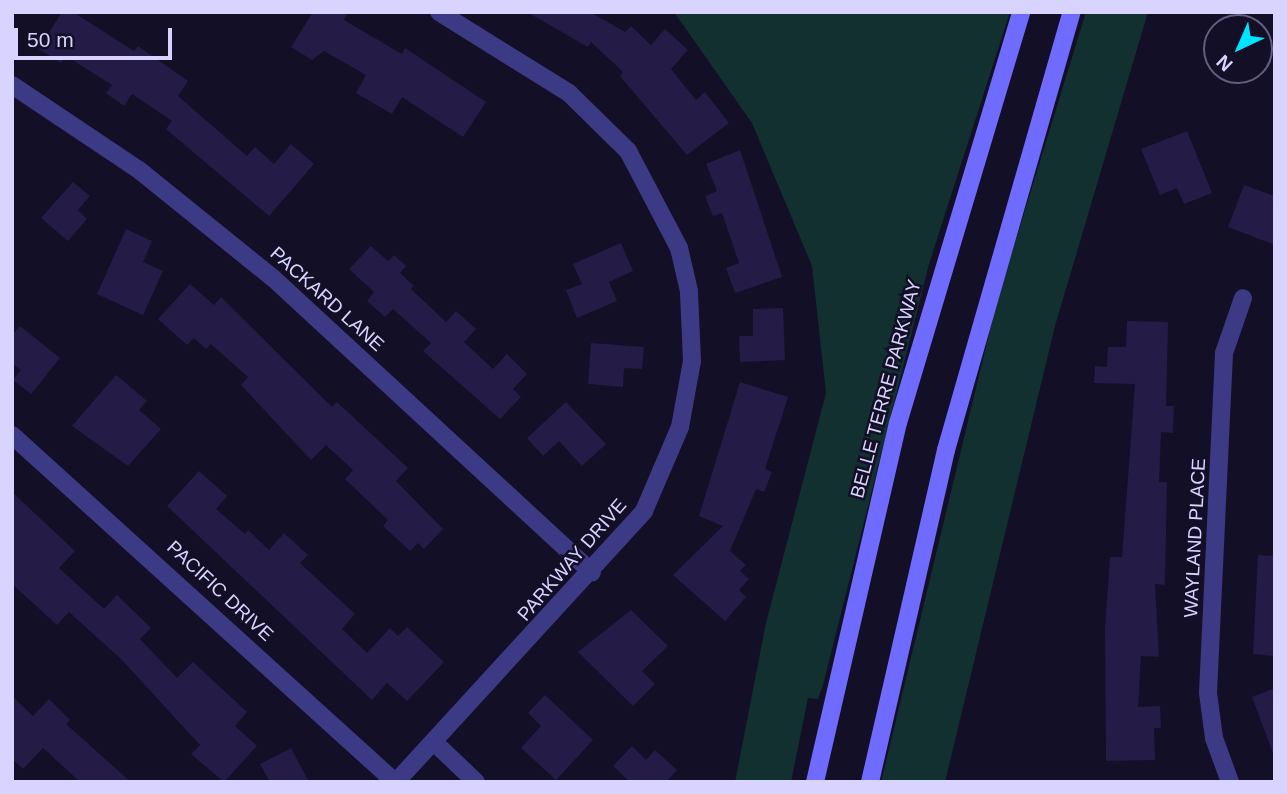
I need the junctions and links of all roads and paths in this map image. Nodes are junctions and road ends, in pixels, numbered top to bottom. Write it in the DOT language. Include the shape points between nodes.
graph roads {
  1 [pos="439,12"];
  2 [pos="1021,12"];
  3 [pos="1072,12"];
  4 [pos="12,85"];
  5 [pos="1243,298"];
  6 [pos="12,435"];
  7 [pos="592,572"];
  8 [pos="434,742"];
  9 [pos="396,782"];
  10 [pos="476,782"];
  11 [pos="815,782"];
  12 [pos="870,782"];
  13 [pos="1230,782"];
  1 -- 7 [label="street, PARKWAY DRIVE" via="553,82 600,120 641,170 679,248 691,316 686,405 656,489"];
  2 -- 11 [label="main road, BELLE TERRE PARKWAY" via="898,423"];
  3 -- 12 [label="main road" via="946,450"];
  4 -- 7 [label="street, PACKARD LANE" via="139,170 273,278"];
  5 -- 13 [label="street, WAYLAND PLACE" via="1224,353 1208,693 1214,738"];
  6 -- 9 [label="street, PACIFIC DRIVE"];
  7 -- 8 [label="street, PARKWAY DRIVE"];
  8 -- 9 [label="street, PARKWAY DRIVE"];
  8 -- 10 [label="street"];
}
